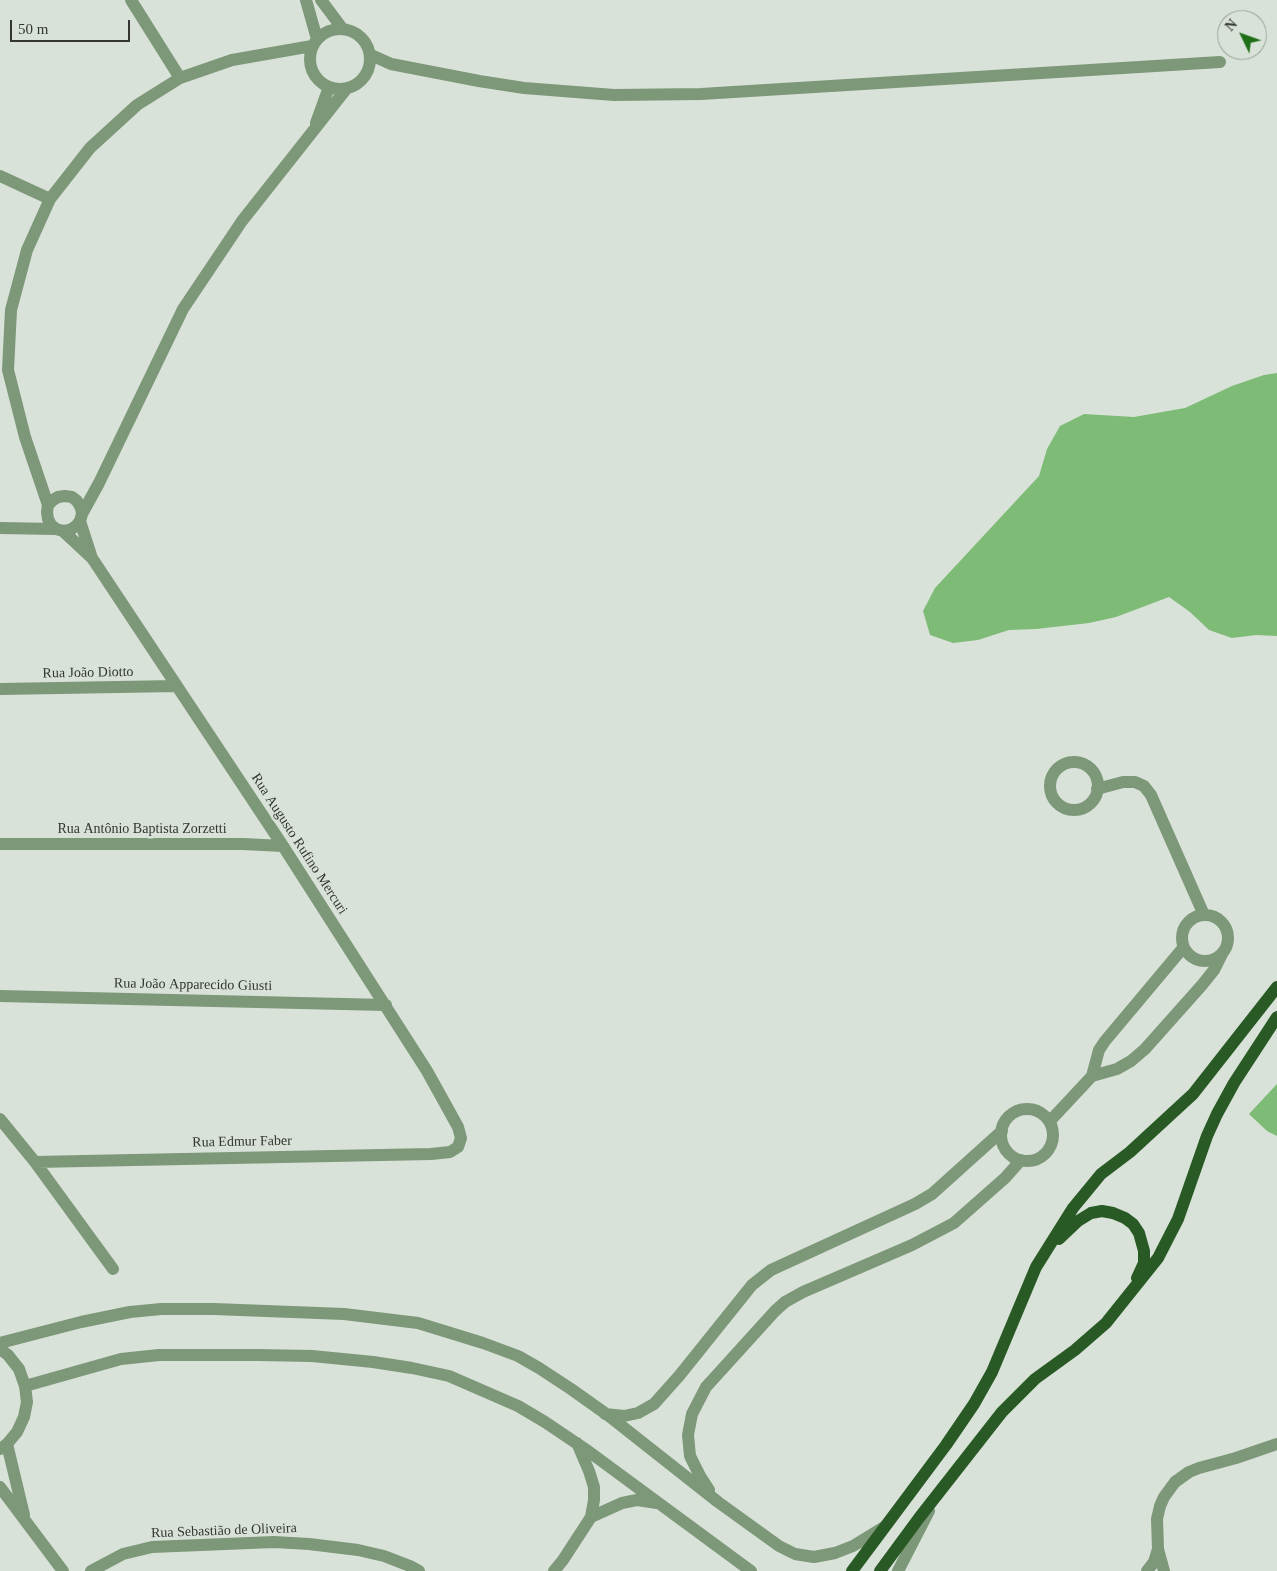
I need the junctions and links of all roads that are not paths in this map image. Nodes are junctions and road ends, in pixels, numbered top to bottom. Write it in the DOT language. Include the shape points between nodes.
graph roads {
  1 [pos="131,0"];
  2 [pos="306,0"];
  3 [pos="321,0"];
  4 [pos="342,28"];
  5 [pos="313,48"];
  6 [pos="370,60"];
  7 [pos="1220,62"];
  8 [pos="180,78"];
  9 [pos="329,87"];
  10 [pos="347,88"];
  11 [pos="313,132"];
  12 [pos="0,176"];
  13 [pos="50,199"];
  14 [pos="4,370"];
  15 [pos="39,479"];
  16 [pos="99,483"];
  17 [pos="58,497"];
  18 [pos="77,501"];
  19 [pos="47,509"];
  20 [pos="81,518"];
  21 [pos="0,528"];
  22 [pos="23,528"];
  23 [pos="60,530"];
  24 [pos="92,558"];
  25 [pos="176,686"];
  26 [pos="0,689"];
  27 [pos="1097,789"];
  28 [pos="0,844"];
  29 [pos="283,846"];
  30 [pos="1204,914"];
  31 [pos="1183,948"];
  32 [pos="1222,954"];
  33 [pos="1277,987"];
  34 [pos="0,996"];
  35 [pos="386,1005"];
  36 [pos="1277,1017"];
  37 [pos="1092,1076"];
  38 [pos="0,1119"];
  39 [pos="1050,1121"];
  40 [pos="1002,1131"];
  41 [pos="450,1152"];
  42 [pos="1020,1160"];
  43 [pos="34,1162"];
  44 [pos="1036,1267"];
  45 [pos="113,1269"];
  46 [pos="1130,1294"];
  47 [pos="0,1343"];
  48 [pos="0,1349"];
  49 [pos="25,1386"];
  50 [pos="605,1414"];
  51 [pos="577,1443"];
  52 [pos="1277,1444"];
  53 [pos="4,1447"];
  54 [pos="0,1486"];
  55 [pos="934,1500"];
  56 [pos="718,1502"];
  57 [pos="659,1503"];
  58 [pos="591,1517"];
  59 [pos="25,1520"];
  60 [pos="886,1525"];
  61 [pos="1158,1549"];
  62 [pos="64,1571"];
  63 [pos="91,1571"];
  64 [pos="419,1571"];
  65 [pos="554,1571"];
  66 [pos="751,1571"];
  67 [pos="852,1571"];
  68 [pos="880,1571"];
  69 [pos="898,1571"];
  70 [pos="1147,1571"];
  71 [pos="1164,1571"];
  1 -- 8 [label="street"];
  2 -- 5 [label="street"];
  3 -- 4 [label="street"];
  4 -- 5 [label="street" via="324,33"];
  4 -- 6 [label="street" via="360,35 366,42"];
  5 -- 8 [label="street" via="232,60"];
  5 -- 9 [label="street" via="311,66 314,75"];
  6 -- 7 [label="street" via="524,88 614,96"];
  6 -- 10 [label="street" via="363,78"];
  8 -- 13 [label="street" via="137,105 90,148"];
  9 -- 10 [label="street"];
  9 -- 11 [label="street"];
  10 -- 11 [label="street"];
  11 -- 16 [label="street" via="242,221 183,309"];
  12 -- 13 [label="street"];
  13 -- 14 [label="street" via="27,250 11,310"];
  14 -- 15 [label="street"];
  15 -- 17 [label="street"];
  15 -- 19 [label="street"];
  16 -- 18 [label="street"];
  16 -- 20 [label="street"];
  17 -- 18 [label="street"];
  17 -- 19 [label="street"];
  18 -- 20 [label="street"];
  19 -- 22 [label="street"];
  19 -- 23 [label="street" via="51,525"];
  20 -- 23 [label="street" via="70,530"];
  20 -- 24 [label="street, Rua Augusto Rufino Mercuri"];
  21 -- 22 [label="street"];
  22 -- 23 [label="street"];
  23 -- 24 [label="street, Rua Augusto Rufino Mercuri"];
  24 -- 25 [label="street, Rua Augusto Rufino Mercuri"];
  25 -- 26 [label="street, Rua João Diotto"];
  25 -- 29 [label="street, Rua Augusto Rufino Mercuri"];
  27 -- 30 [label="street" via="1123,782 1144,786 1151,795"];
  28 -- 29 [label="street, Rua Antônio Baptista Zorzetti"];
  29 -- 35 [label="street, Rua Augusto Rufino Mercuri"];
  30 -- 31 [label="street" via="1188,922 1182,930"];
  30 -- 32 [label="street" via="1221,921 1226,928 1229,937"];
  31 -- 32 [label="street" via="1189,956 1206,962"];
  31 -- 37 [label="street" via="1104,1041"];
  32 -- 37 [label="street" via="1202,985 1145,1049 1117,1069"];
  33 -- 44 [label="main road" via="1193,1094 1101,1174 1073,1208"];
  34 -- 35 [label="street, Rua João Apparecido Giusti"];
  35 -- 41 [label="street, Rua Augusto Rufino Mercuri" via="458,1127 461,1138 458,1146"];
  36 -- 46 [label="main road" via="1217,1114 1178,1218 1158,1258"];
  37 -- 39 [label="street"];
  38 -- 43 [label="street"];
  39 -- 40 [label="street" via="1044,1114 1027,1109 1010,1115"];
  39 -- 42 [label="street" via="1053,1129 1051,1147 1038,1159"];
  40 -- 42 [label="street" via="1004,1146"];
  40 -- 50 [label="street" via="932,1194 771,1270 752,1285 654,1404 624,1416"];
  41 -- 43 [label="street, Rua Edmur Faber"];
  42 -- 56 [label="street" via="1005,1178 954,1222 912,1245 785,1302 706,1387 692,1414 688,1435 690,1456"];
  43 -- 45 [label="street"];
  44 -- 46 [label="main road" via="1060,1237 1078,1221 1091,1213 1113,1213 1133,1224 1143,1246 1144,1263"];
  44 -- 60 [label="main road" via="995,1364 974,1404"];
  46 -- 55 [label="main road" via="1106,1323 1035,1379 1002,1412"];
  47 -- 50 [label="street" via="81,1322 161,1309 278,1311 384,1318 452,1332 518,1356"];
  48 -- 49 [label="street" via="19,1369"];
  49 -- 51 [label="street" via="121,1359 159,1355 258,1354 373,1362 449,1376 518,1406"];
  49 -- 53 [label="street" via="24,1417"];
  50 -- 56 [label="street"];
  51 -- 57 [label="street"];
  51 -- 58 [label="street" via="594,1487"];
  52 -- 61 [label="street" via="1194,1470 1175,1482 1160,1506"];
  53 -- 59 [label="street"];
  54 -- 59 [label="street"];
  55 -- 68 [label="main road"];
  55 -- 69 [label="street"];
  56 -- 60 [label="street" via="779,1546 795,1554 814,1557 853,1546"];
  57 -- 58 [label="street" via="637,1500 622,1503"];
  57 -- 66 [label="street"];
  58 -- 65 [label="street"];
  59 -- 62 [label="street"];
  60 -- 67 [label="main road"];
  61 -- 70 [label="street"];
  61 -- 71 [label="street"];
  63 -- 64 [label="street, Rua Sebastião de Oliveira" via="123,1554 152,1547 274,1542 358,1550 384,1556"];
}
